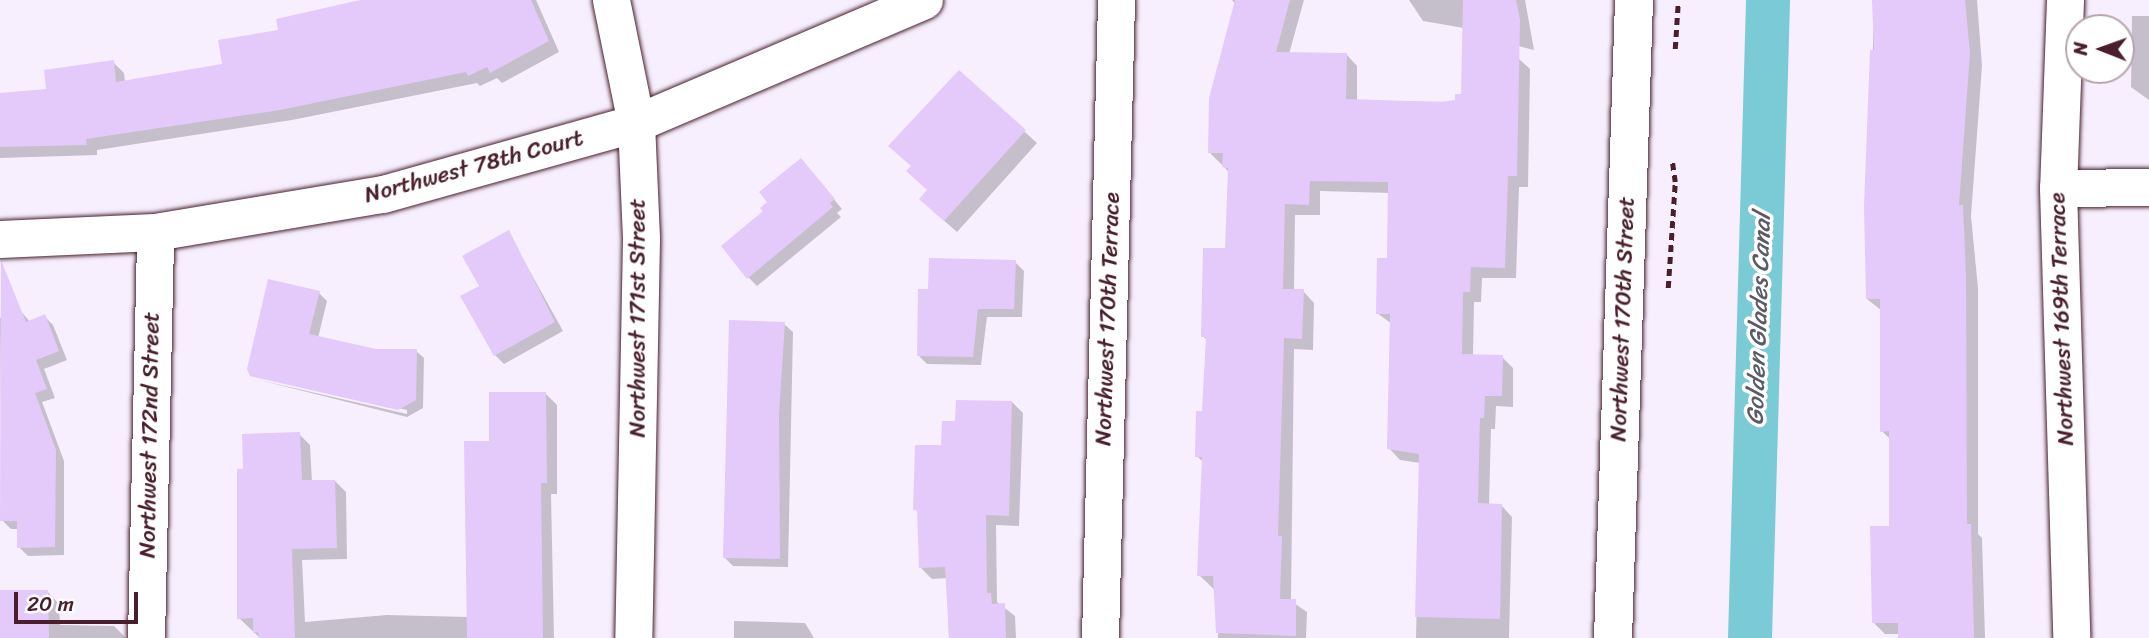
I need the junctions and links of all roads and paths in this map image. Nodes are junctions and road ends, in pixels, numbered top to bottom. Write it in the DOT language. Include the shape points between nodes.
graph roads {
  1 [pos="611,0"];
  2 [pos="923,0"];
  3 [pos="1116,0"];
  4 [pos="1634,0"];
  5 [pos="2065,0"];
  6 [pos="636,123"];
  7 [pos="2149,187"];
  8 [pos="2058,188"];
  9 [pos="155,232"];
  10 [pos="0,239"];
  11 [pos="146,638"];
  12 [pos="633,638"];
  13 [pos="1100,638"];
  14 [pos="1613,638"];
  15 [pos="2071,638"];
  1 -- 6 [label="street, Northwest 171st Street"];
  2 -- 6 [label="street, Northwest 78th Court"];
  3 -- 13 [label="street, Northwest 170th Terrace"];
  4 -- 14 [label="street, Northwest 170th Street"];
  5 -- 8 [label="street, Northwest 169th Terrace"];
  6 -- 9 [label="street, Northwest 78th Court" via="383,194"];
  6 -- 12 [label="street, Northwest 171st Street" via="641,239"];
  7 -- 8 [label="street"];
  8 -- 15 [label="street, Northwest 169th Terrace"];
  9 -- 10 [label="street, Northwest 78th Court"];
  9 -- 11 [label="street, Northwest 172nd Street"];
}
